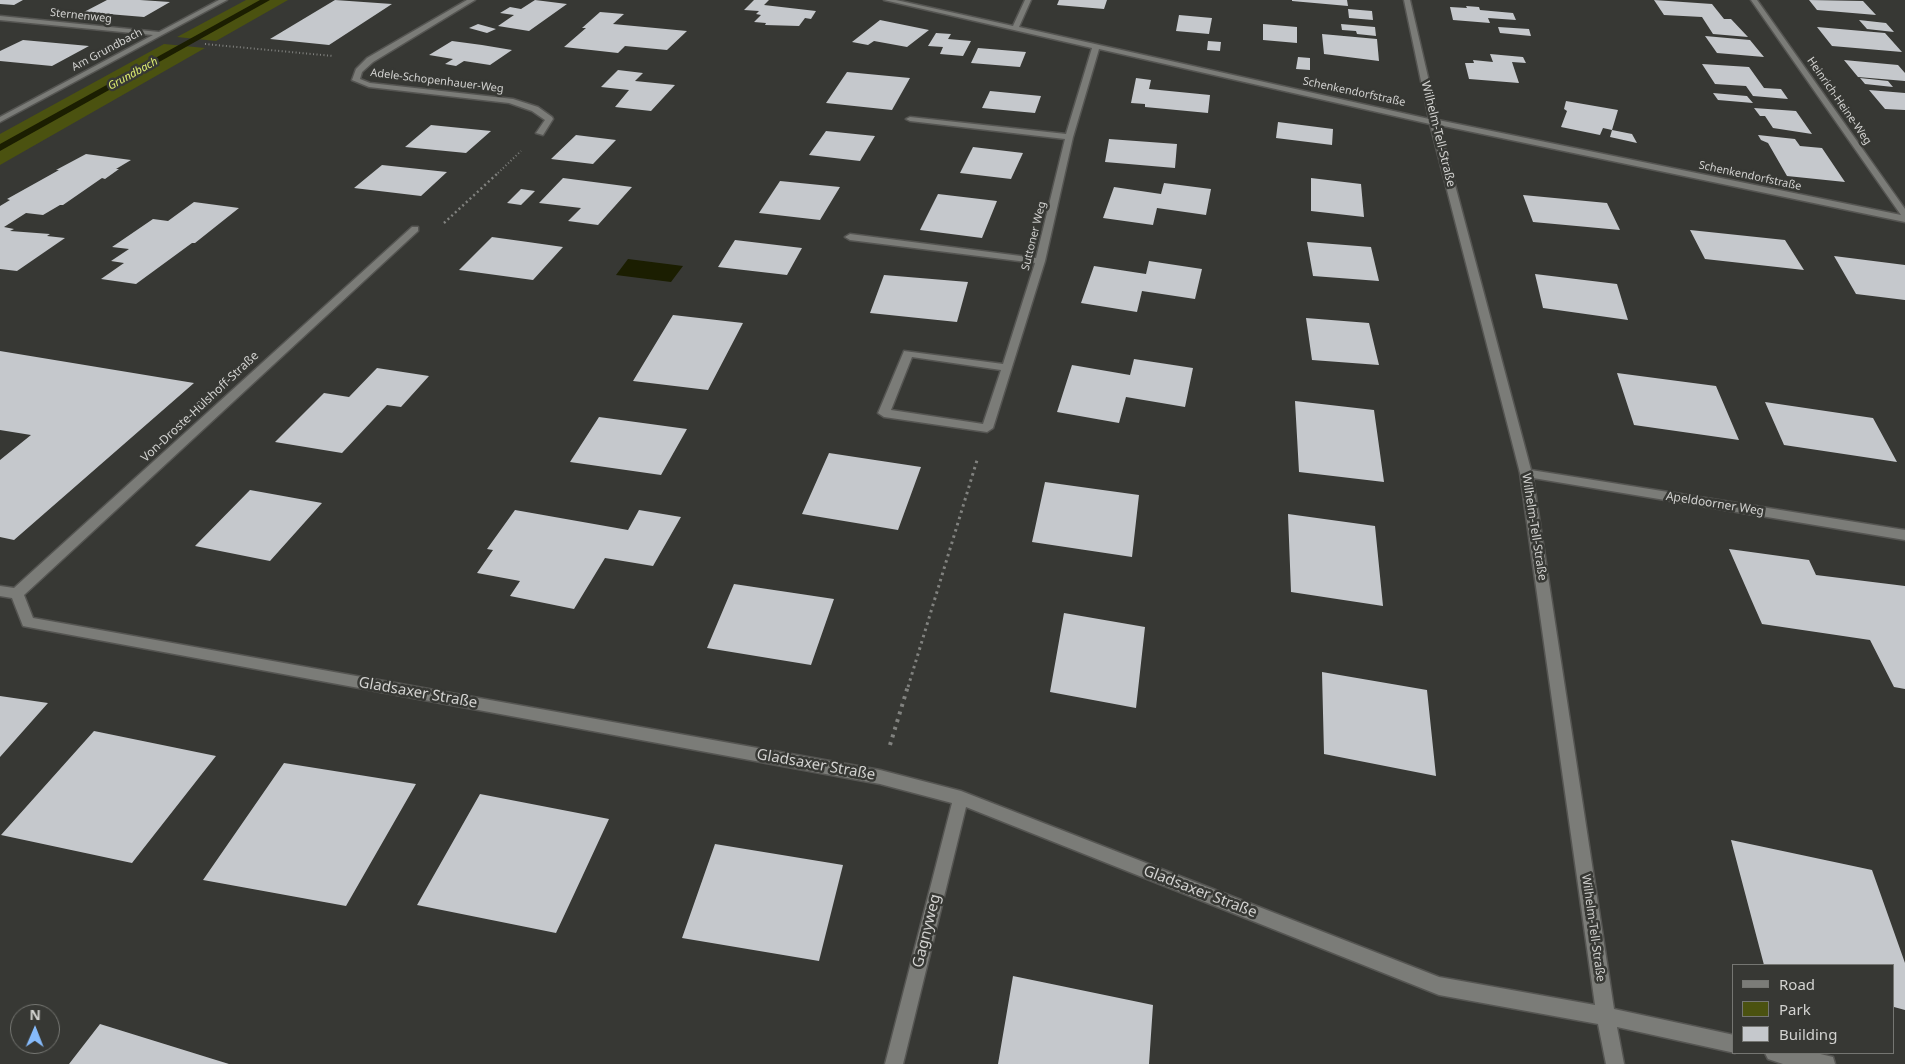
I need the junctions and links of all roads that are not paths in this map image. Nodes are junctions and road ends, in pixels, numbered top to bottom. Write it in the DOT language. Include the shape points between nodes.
graph roads {
  1 [pos="224,0"];
  2 [pos="472,0"];
  3 [pos="887,0"];
  4 [pos="1028,0"];
  5 [pos="1407,0"];
  6 [pos="1754,0"];
  7 [pos="0,18"];
  8 [pos="1015,28"];
  9 [pos="160,34"];
  10 [pos="1096,47"];
  11 [pos="910,119"];
  12 [pos="0,120"];
  13 [pos="1434,122"];
  14 [pos="540,133"];
  15 [pos="1069,137"];
  16 [pos="1905,215"];
  17 [pos="1905,219"];
  18 [pos="414,229"];
  19 [pos="850,237"];
  20 [pos="1040,261"];
  21 [pos="1007,368"];
  22 [pos="1526,472"];
  23 [pos="1905,535"];
  24 [pos="0,591"];
  25 [pos="17,594"];
  26 [pos="961,798"];
  27 [pos="1606,1016"];
  28 [pos="1732,1044"];
  29 [pos="1779,1054"];
  30 [pos="894,1064"];
  31 [pos="1615,1064"];
  32 [pos="1826,1064"];
  1 -- 9 [label="street, Am Grundbach"];
  2 -- 14 [label="street, Adele-Schopenhauer-Weg" via="370,60 356,80 369,85 510,102 535,109 549,119"];
  3 -- 8 [label="street, Schenkendorfstraße"];
  4 -- 8 [label="street"];
  5 -- 13 [label="street, Wilhelm-Tell-Straße"];
  6 -- 16 [label="street, Heinrich-Heine-Weg"];
  7 -- 9 [label="street, Sternenweg"];
  8 -- 10 [label="street, Schenkendorfstraße"];
  9 -- 12 [label="street, Am Grundbach"];
  10 -- 13 [label="street, Schenkendorfstraße"];
  10 -- 15 [label="street, Suttoner Weg"];
  11 -- 15 [label="street"];
  13 -- 17 [label="street, Schenkendorfstraße"];
  13 -- 22 [label="street, Wilhelm-Tell-Straße"];
  15 -- 20 [label="street, Suttoner Weg"];
  18 -- 25 [label="street, Von-Droste-Hülshoff-Straße"];
  19 -- 20 [label="street"];
  20 -- 21 [label="street, Suttoner Weg"];
  21 -- 21 [label="street, Suttoner Weg" via="908,353 884,413 986,428"];
  22 -- 23 [label="street, Apeldoorner Weg"];
  22 -- 27 [label="street, Wilhelm-Tell-Straße"];
  24 -- 25 [label="street"];
  25 -- 26 [label="street, Gladsaxer Straße" via="28,622 880,777"];
  26 -- 27 [label="street, Gladsaxer Straße" via="1439,986"];
  26 -- 30 [label="street, Gagnyweg"];
  27 -- 28 [label="street, Gladsaxer Straße"];
  27 -- 31 [label="street, Wilhelm-Tell-Straße"];
  29 -- 32 [label="street"];
}
